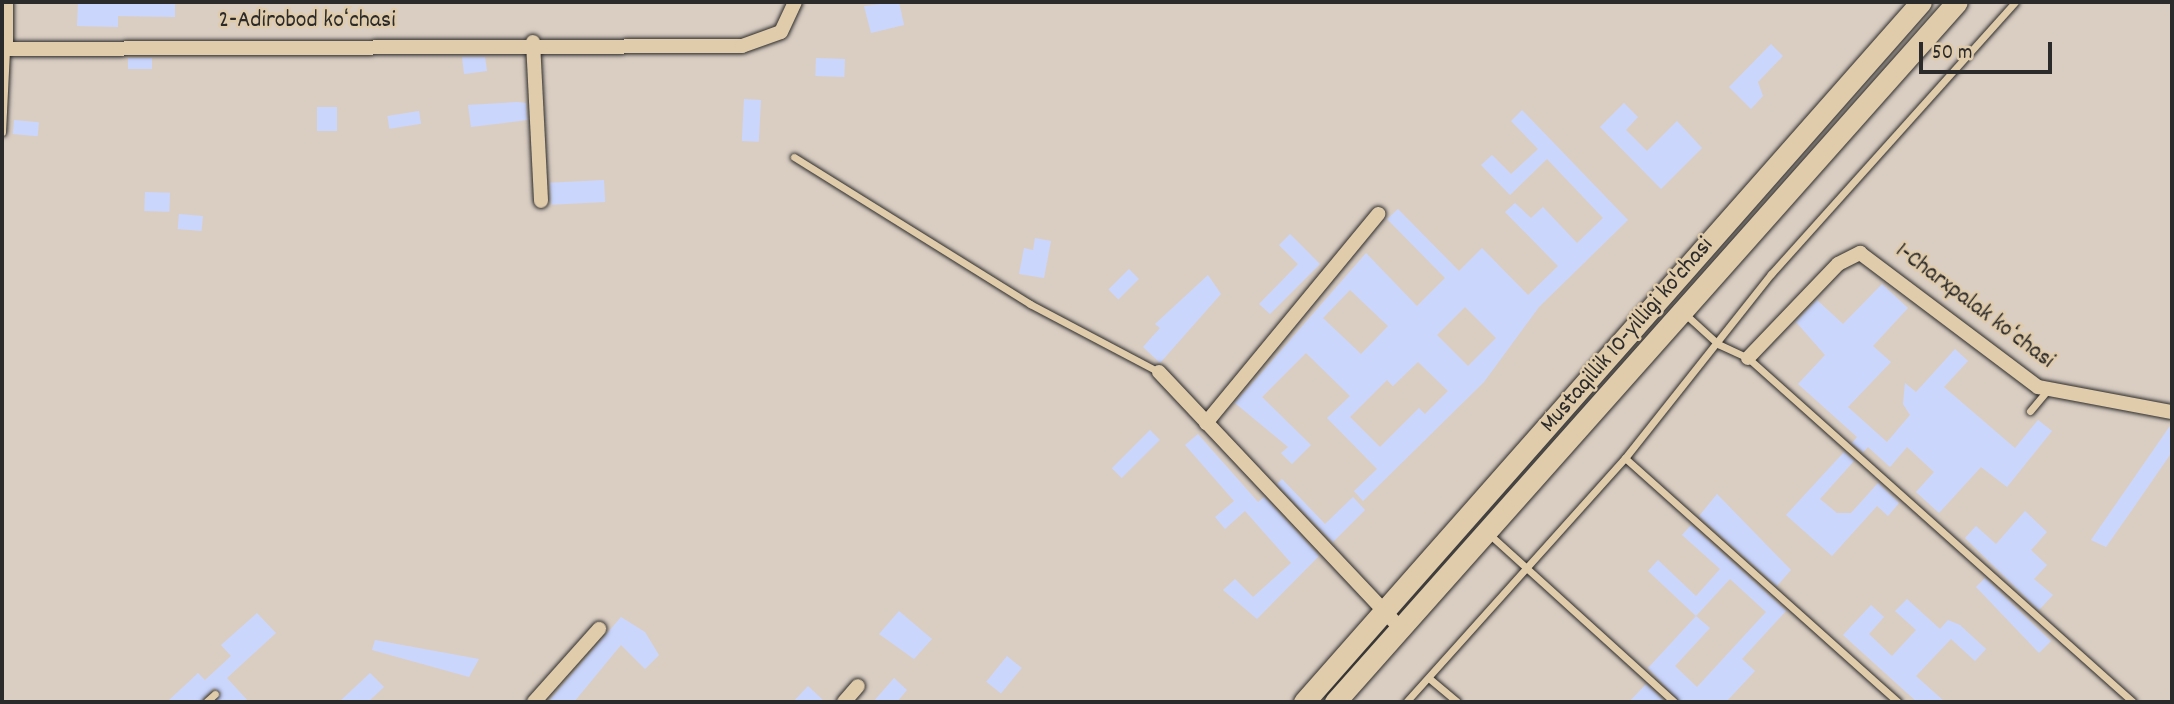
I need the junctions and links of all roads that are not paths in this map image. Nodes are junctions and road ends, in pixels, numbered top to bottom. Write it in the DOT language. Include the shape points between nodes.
graph roads {
  1 [pos="6,2"];
  2 [pos="795,2"];
  3 [pos="1920,2"];
  4 [pos="1957,2"];
  5 [pos="2015,2"];
  6 [pos="533,42"];
  7 [pos="4,49"];
  8 [pos="2,132"];
  9 [pos="794,157"];
  10 [pos="541,201"];
  11 [pos="1378,214"];
  12 [pos="1683,313"];
  13 [pos="1718,344"];
  14 [pos="1748,358"];
  15 [pos="1159,372"];
  16 [pos="2047,391"];
  17 [pos="2030,411"];
  18 [pos="2172,412"];
  19 [pos="1206,423"];
  20 [pos="1625,458"];
  21 [pos="1489,534"];
  22 [pos="1526,568"];
  23 [pos="1385,613"];
  24 [pos="599,629"];
  25 [pos="1401,629"];
  26 [pos="1430,679"];
  27 [pos="858,686"];
  28 [pos="215,694"];
  29 [pos="206,702"];
  30 [pos="534,702"];
  31 [pos="844,702"];
  32 [pos="1304,702"];
  33 [pos="1335,702"];
  34 [pos="1406,702"];
  35 [pos="1457,702"];
  36 [pos="1674,702"];
  37 [pos="1898,702"];
  38 [pos="2133,702"];
  1 -- 7 [label="street"];
  2 -- 6 [label="street, 2-Adirobod koʻchasi" via="781,32 759,45"];
  3 -- 23 [label="main road, Mustaqillik 10-yilligi ko'chasi"];
  4 -- 12 [label="main road, Mustaqillik 10-yilligi ko'chasi"];
  5 -- 13 [label="lane" via="1780,264"];
  6 -- 7 [label="street, 2-Adirobod koʻchasi"];
  6 -- 10 [label="street"];
  7 -- 8 [label="lane"];
  9 -- 15 [label="lane" via="1030,304"];
  11 -- 19 [label="street"];
  12 -- 13 [label="lane"];
  12 -- 21 [label="main road, Mustaqillik 10-yilligi ko'chasi"];
  13 -- 14 [label="lane"];
  13 -- 20 [label="lane"];
  14 -- 16 [label="street, 1-Charxpalak koʻchasi" via="1838,264 1860,253"];
  14 -- 38 [label="lane"];
  15 -- 19 [label="street"];
  16 -- 17 [label="lane"];
  16 -- 18 [label="street, 1-Charxpalak koʻchasi"];
  19 -- 23 [label="street"];
  20 -- 22 [label="lane"];
  20 -- 37 [label="lane"];
  21 -- 22 [label="lane"];
  21 -- 25 [label="main road, Mustaqillik 10-yilligi ko'chasi"];
  22 -- 26 [label="lane"];
  22 -- 36 [label="lane"];
  23 -- 25 [label="street"];
  23 -- 32 [label="main road, Mustaqillik 10-yilligi ko'chasi"];
  24 -- 30 [label="street"];
  25 -- 33 [label="main road, Mustaqillik 10-yilligi ko'chasi"];
  26 -- 34 [label="lane"];
  26 -- 35 [label="lane"];
  27 -- 31 [label="street"];
  28 -- 29 [label="lane"];
}
